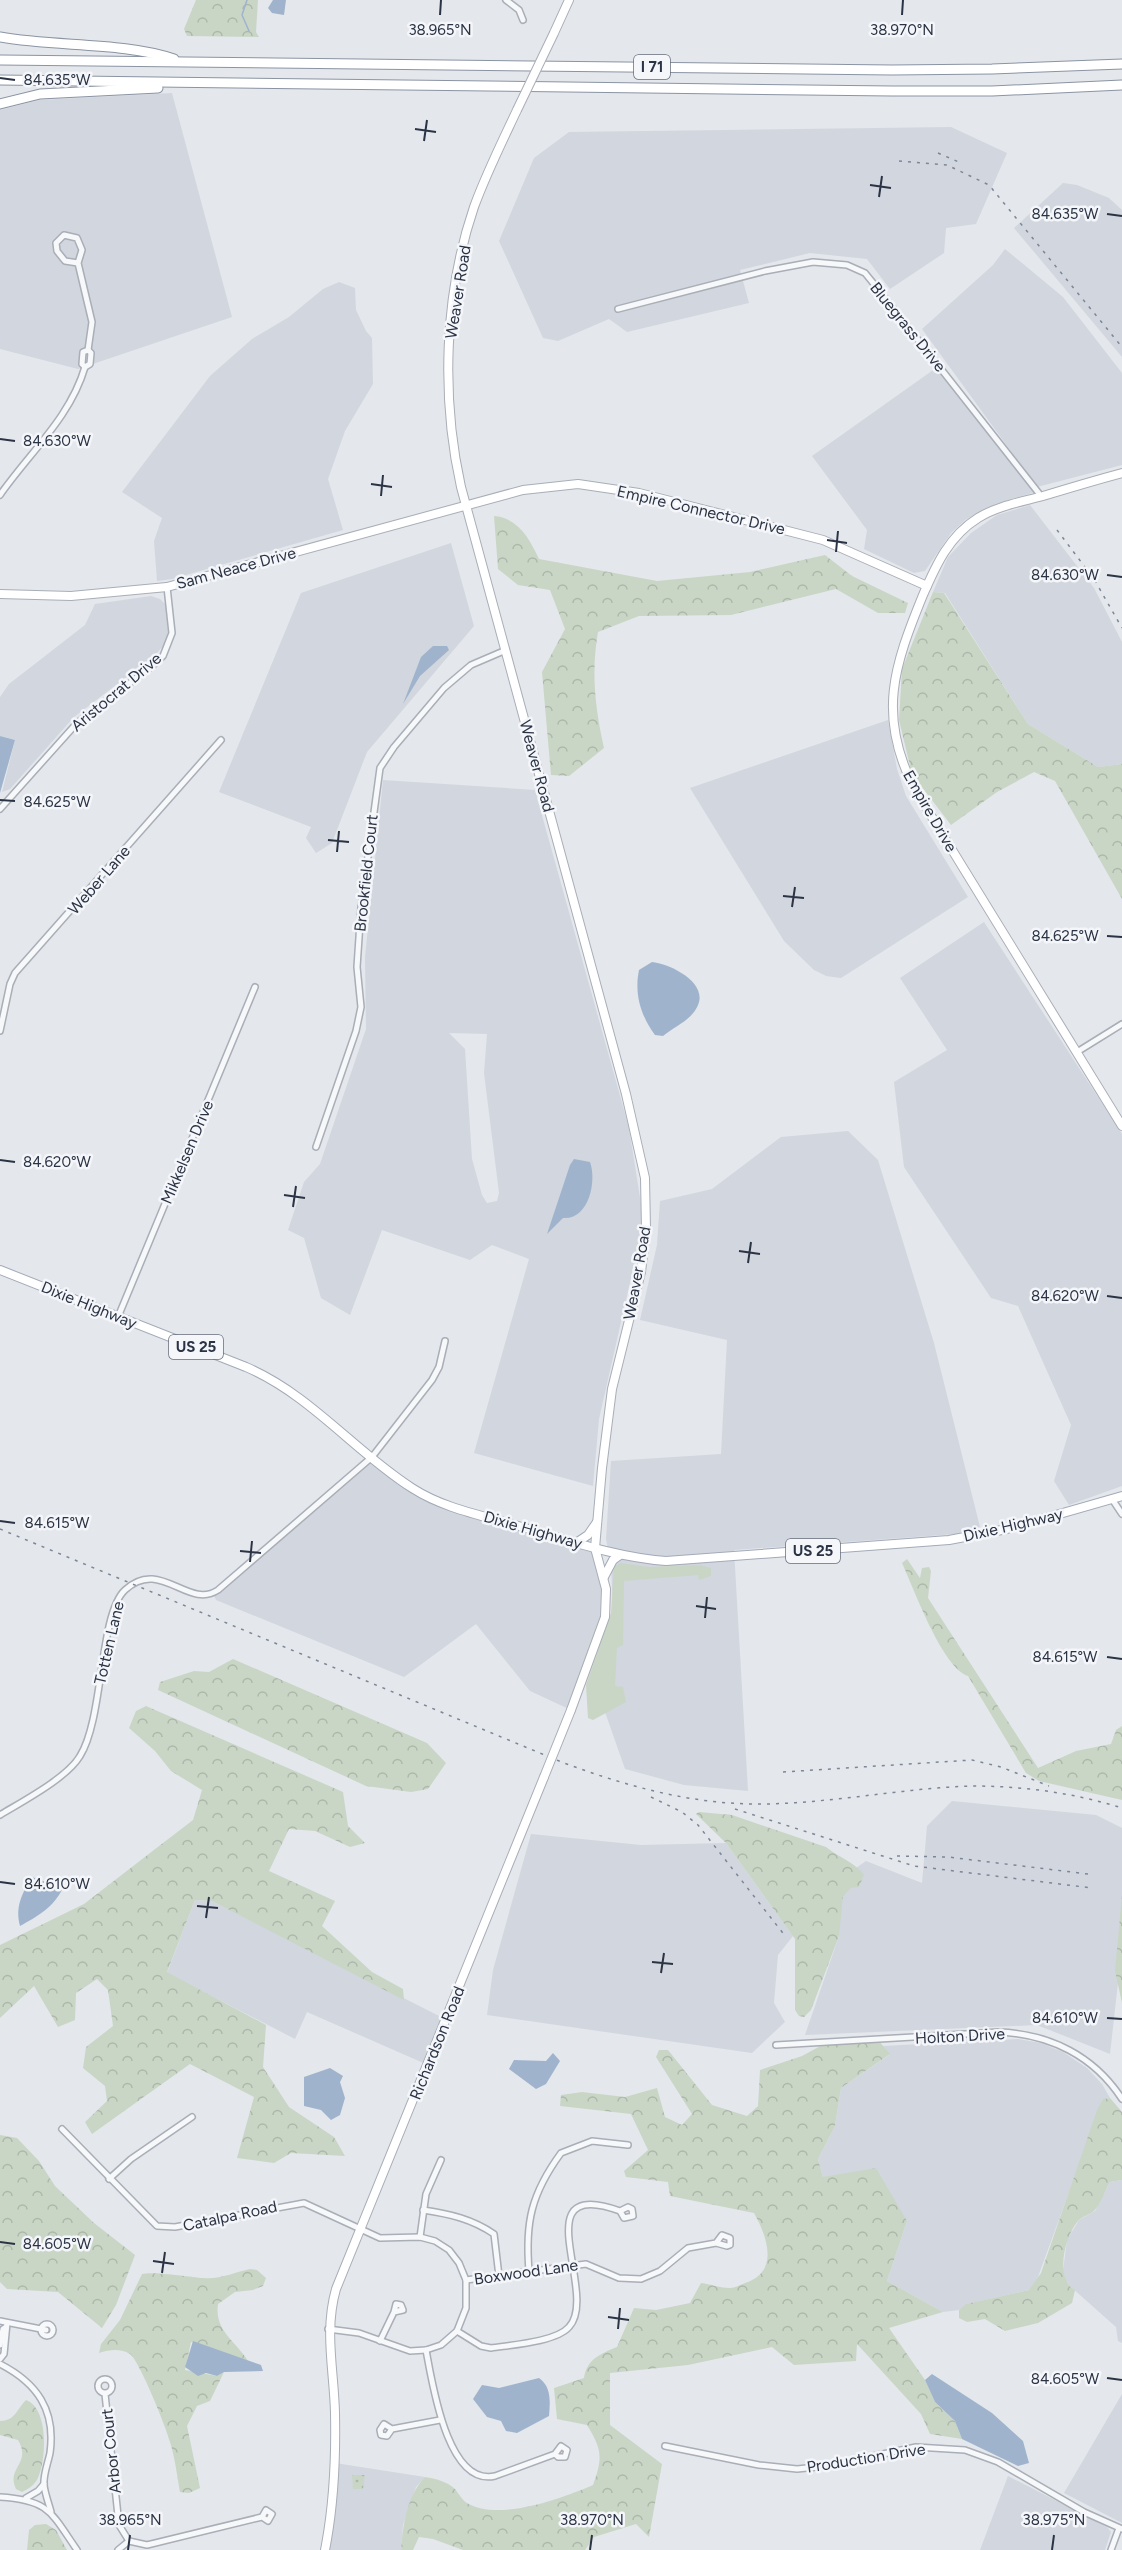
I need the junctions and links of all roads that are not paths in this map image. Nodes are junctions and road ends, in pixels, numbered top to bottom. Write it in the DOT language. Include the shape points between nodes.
graph roads {
  1 [pos="506,0"];
  2 [pos="569,0"];
  3 [pos="523,20"];
  4 [pos="0,37"];
  5 [pos="0,60"];
  6 [pos="182,61"];
  7 [pos="1122,64"];
  8 [pos="0,80"];
  9 [pos="254,84"];
  10 [pos="1122,85"];
  11 [pos="0,104"];
  12 [pos="78,263"];
  13 [pos="618,309"];
  14 [pos="1122,473"];
  15 [pos="0,495"];
  16 [pos="1041,496"];
  17 [pos="467,505"];
  18 [pos="927,586"];
  19 [pos="167,587"];
  20 [pos="0,594"];
  21 [pos="506,650"];
  22 [pos="220,740"];
  23 [pos="0,809"];
  24 [pos="255,987"];
  25 [pos="1122,1024"];
  26 [pos="0,1031"];
  27 [pos="1077,1052"];
  28 [pos="1122,1126"];
  29 [pos="316,1147"];
  30 [pos="0,1270"];
  31 [pos="118,1317"];
  32 [pos="445,1341"];
  33 [pos="372,1457"];
  34 [pos="1122,1496"];
  35 [pos="1112,1499"];
  36 [pos="1122,1514"];
  37 [pos="597,1522"];
  38 [pos="576,1543"];
  39 [pos="595,1548"];
  40 [pos="620,1555"];
  41 [pos="604,1577"];
  42 [pos="0,1815"];
  43 [pos="776,2045"];
  44 [pos="1122,2099"];
  45 [pos="192,2117"];
  46 [pos="62,2129"];
  47 [pos="628,2145"];
  48 [pos="441,2160"];
  49 [pos="109,2179"];
  50 [pos="423,2210"];
  51 [pos="620,2211"];
  52 [pos="360,2230"];
  53 [pos="420,2237"];
  54 [pos="716,2243"];
  55 [pos="573,2265"];
  56 [pos="529,2271"];
  57 [pos="499,2276"];
  58 [pos="466,2280"];
  59 [pos="394,2312"];
  60 [pos="0,2320"];
  61 [pos="7,2325"];
  62 [pos="328,2329"];
  63 [pos="46,2330"];
  64 [pos="457,2331"];
  65 [pos="380,2341"];
  66 [pos="0,2345"];
  67 [pos="426,2350"];
  68 [pos="0,2359"];
  69 [pos="105,2394"];
  70 [pos="440,2420"];
  71 [pos="392,2429"];
  72 [pos="665,2446"];
  73 [pos="555,2454"];
  74 [pos="44,2484"];
  75 [pos="0,2497"];
  76 [pos="26,2498"];
  77 [pos="51,2512"];
  78 [pos="262,2517"];
  79 [pos="1121,2528"];
  80 [pos="126,2545"];
  81 [pos="77,2550"];
  82 [pos="118,2550"];
  83 [pos="325,2550"];
  84 [pos="1111,2550"];
  1 -- 3 [label="street" via="519,10"];
  2 -- 17 [label="street, Weaver Road, bridge" via="474,208 464,247 450,324 449,403 451,435"];
  4 -- 6 [label="highway" via="155,52"];
  5 -- 6 [label="highway, I 71"];
  6 -- 7 [label="highway, I 71" via="892,70"];
  8 -- 9 [label="highway, I 71"];
  9 -- 10 [label="highway, I 71" via="892,91"];
  9 -- 11 [label="highway" via="40,94"];
  12 -- 12 [label="street" via="82,257 81,243 73,235 64,235 56,243 57,251 65,261"];
  12 -- 15 [label="street" via="92,316 78,391 58,424"];
  13 -- 16 [label="street, Bluegrass Drive" via="788,266 825,262 856,268 878,289"];
  14 -- 16 [label="street, Empire Drive"];
  16 -- 18 [label="street, Empire Drive" via="989,512 969,525 941,556"];
  17 -- 18 [label="street, Empire Connector Drive" via="549,486 578,484 619,489 807,535"];
  17 -- 19 [label="street, Sam Neace Drive"];
  17 -- 21 [label="street, Weaver Road"];
  18 -- 27 [label="street, Empire Drive" via="895,675 893,715 900,755 914,788"];
  19 -- 20 [label="street, Sam Neace Drive" via="71,596"];
  19 -- 23 [label="street, Aristocrat Drive" via="172,633 163,656 78,723"];
  21 -- 29 [label="street, Brookfield Court" via="471,665 444,688 380,768 361,908 357,967 361,1007"];
  21 -- 37 [label="street, Weaver Road" via="626,1094 645,1178 644,1250 612,1389"];
  22 -- 26 [label="street, Weber Lane" via="15,973"];
  24 -- 31 [label="street, Mikkelsen Drive"];
  25 -- 27 [label="street"];
  27 -- 28 [label="street, Empire Drive"];
  30 -- 31 [label="main road, Dixie Highway / US 25"];
  31 -- 33 [label="main road, Dixie Highway / US 25" via="281,1384"];
  32 -- 33 [label="street, Totten Lane" via="432,1380"];
  33 -- 38 [label="main road, Dixie Highway / US 25" via="428,1498"];
  33 -- 42 [label="street, Totten Lane" via="213,1593 196,1594 158,1578 143,1579 125,1589 114,1608 91,1728 81,1756 68,1770"];
  34 -- 35 [label="main road, Dixie Highway / US 25"];
  35 -- 36 [label="street"];
  35 -- 40 [label="main road, Dixie Highway / US 25" via="1024,1525 949,1540 666,1561"];
  37 -- 38 [label="main road"];
  37 -- 39 [label="street, Weaver Road"];
  38 -- 39 [label="main road, Dixie Highway / US 25"];
  39 -- 40 [label="main road, Dixie Highway / US 25"];
  39 -- 41 [label="street, Richardson Road"];
  40 -- 41 [label="main road"];
  41 -- 52 [label="street, Richardson Road, bridge" via="605,1617 571,1710"];
  43 -- 44 [label="street, Holton Drive" via="999,2032 1030,2036 1058,2044 1087,2059"];
  45 -- 49 [label="street"];
  46 -- 49 [label="street, Catalpa Road"];
  47 -- 56 [label="street" via="592,2141 561,2153 528,2217"];
  48 -- 50 [label="street"];
  49 -- 52 [label="street, Catalpa Road" via="150,2222 161,2227 296,2202 317,2206"];
  50 -- 53 [label="street"];
  50 -- 57 [label="street" via="476,2222 494,2234"];
  51 -- 55 [label="street" via="593,2203 573,2212 568,2226"];
  52 -- 53 [label="street" via="380,2238"];
  52 -- 62 [label="street, Richardson Road" via="336,2289"];
  53 -- 58 [label="street" via="449,2250"];
  54 -- 55 [label="street, Boxwood Lane" via="683,2250 660,2271 641,2279 619,2278 586,2264"];
  55 -- 56 [label="street, Boxwood Lane"];
  55 -- 64 [label="street" via="577,2313 572,2324 559,2335 491,2348"];
  56 -- 57 [label="street, Boxwood Lane"];
  57 -- 58 [label="street, Boxwood Lane"];
  58 -- 64 [label="street" via="466,2308"];
  59 -- 65 [label="street"];
  60 -- 61 [label="street"];
  61 -- 63 [label="street"];
  61 -- 66 [label="street"];
  61 -- 68 [label="street"];
  62 -- 65 [label="street" via="359,2333"];
  62 -- 83 [label="street, Richardson Road" via="335,2410 335,2478"];
  64 -- 67 [label="street" via="441,2345"];
  65 -- 67 [label="street" via="410,2351"];
  67 -- 70 [label="street"];
  68 -- 74 [label="street" via="30,2383 46,2409 51,2441"];
  69 -- 80 [label="street, Arbor Court" via="119,2524"];
  70 -- 71 [label="street"];
  70 -- 73 [label="street" via="467,2466 477,2475 495,2476"];
  72 -- 79 [label="street, Production Drive" via="797,2469 916,2447 965,2450 998,2462 1084,2512"];
  74 -- 76 [label="street"];
  74 -- 77 [label="street"];
  75 -- 76 [label="street"];
  76 -- 77 [label="street"];
  77 -- 81 [label="street"];
  78 -- 80 [label="street" via="147,2545"];
  79 -- 84 [label="street"];
  80 -- 82 [label="street"];
}
